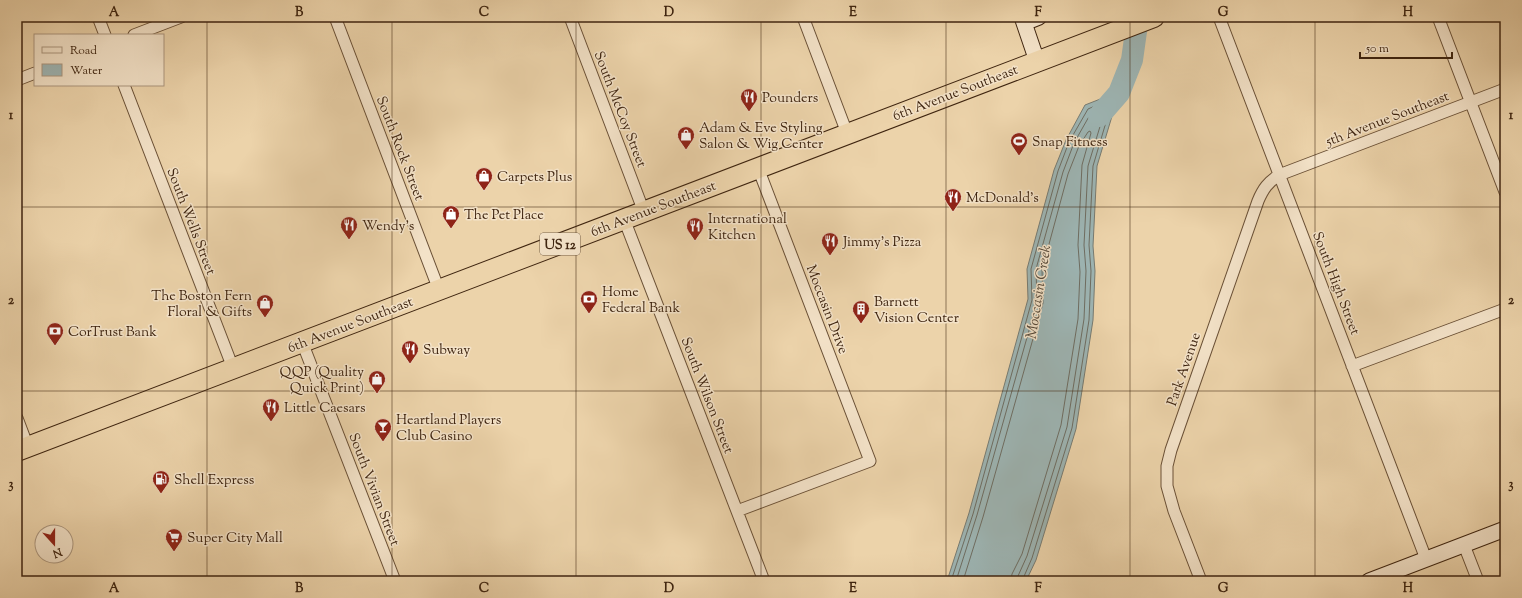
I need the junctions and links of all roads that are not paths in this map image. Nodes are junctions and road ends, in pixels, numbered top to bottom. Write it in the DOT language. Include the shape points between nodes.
graph roads {
  1 [pos="98,17"];
  2 [pos="181,17"];
  3 [pos="335,17"];
  4 [pos="570,17"];
  5 [pos="803,17"];
  6 [pos="1039,17"];
  7 [pos="1154,17"];
  8 [pos="1219,17"];
  9 [pos="1438,17"];
  10 [pos="1023,20"];
  11 [pos="105,34"];
  12 [pos="137,34"];
  13 [pos="1037,61"];
  14 [pos="34,73"];
  15 [pos="17,80"];
  16 [pos="124,86"];
  17 [pos="1505,90"];
  18 [pos="1471,102"];
  19 [pos="847,133"];
  20 [pos="758,168"];
  21 [pos="1279,175"];
  22 [pos="1505,192"];
  23 [pos="644,212"];
  24 [pos="624,219"];
  25 [pos="439,290"];
  26 [pos="1505,309"];
  27 [pos="302,342"];
  28 [pos="1352,366"];
  29 [pos="233,368"];
  30 [pos="17,418"];
  31 [pos="23,449"];
  32 [pos="737,511"];
  33 [pos="1505,529"];
  34 [pos="1464,545"];
  35 [pos="1426,559"];
  36 [pos="395,581"];
  37 [pos="764,581"];
  38 [pos="1200,581"];
  39 [pos="1369,581"];
  40 [pos="1478,581"];
  1 -- 11 [label="street"];
  2 -- 12 [label="street"];
  3 -- 25 [label="street, South Rock Street"];
  4 -- 23 [label="street, South McCoy Street"];
  5 -- 19 [label="street"];
  6 -- 10 [label="street"];
  7 -- 13 [label="highway, 6th Avenue Southeast / US 12"];
  8 -- 21 [label="street, South High Street"];
  9 -- 18 [label="street"];
  10 -- 13 [label="street"];
  13 -- 19 [label="highway, 6th Avenue Southeast / US 12"];
  14 -- 15 [label="street"];
  16 -- 29 [label="street, South Wells Street"];
  17 -- 18 [label="street, 5th Avenue Southeast"];
  18 -- 21 [label="street, 5th Avenue Southeast"];
  18 -- 22 [label="street"];
  19 -- 20 [label="highway, 6th Avenue Southeast / US 12"];
  20 -- 23 [label="highway, 6th Avenue Southeast / US 12"];
  20 -- 32 [label="street, Moccasin Drive" via="870,461"];
  21 -- 28 [label="street, South High Street"];
  21 -- 38 [label="street, Park Avenue" via="1264,188 1258,201 1170,450 1167,486"];
  23 -- 24 [label="highway, 6th Avenue Southeast / US 12"];
  24 -- 25 [label="highway, 6th Avenue Southeast / US 12"];
  24 -- 32 [label="street, South Wilson Street"];
  25 -- 27 [label="highway, 6th Avenue Southeast / US 12"];
  26 -- 28 [label="street"];
  27 -- 29 [label="highway, 6th Avenue Southeast / US 12"];
  27 -- 36 [label="street, South Vivian Street"];
  28 -- 35 [label="street, South High Street"];
  29 -- 31 [label="highway, 6th Avenue Southeast / US 12"];
  30 -- 31 [label="street"];
  32 -- 37 [label="street, South Wilson Street"];
  33 -- 34 [label="street"];
  34 -- 35 [label="street"];
  34 -- 40 [label="street"];
  35 -- 39 [label="street"];
}
